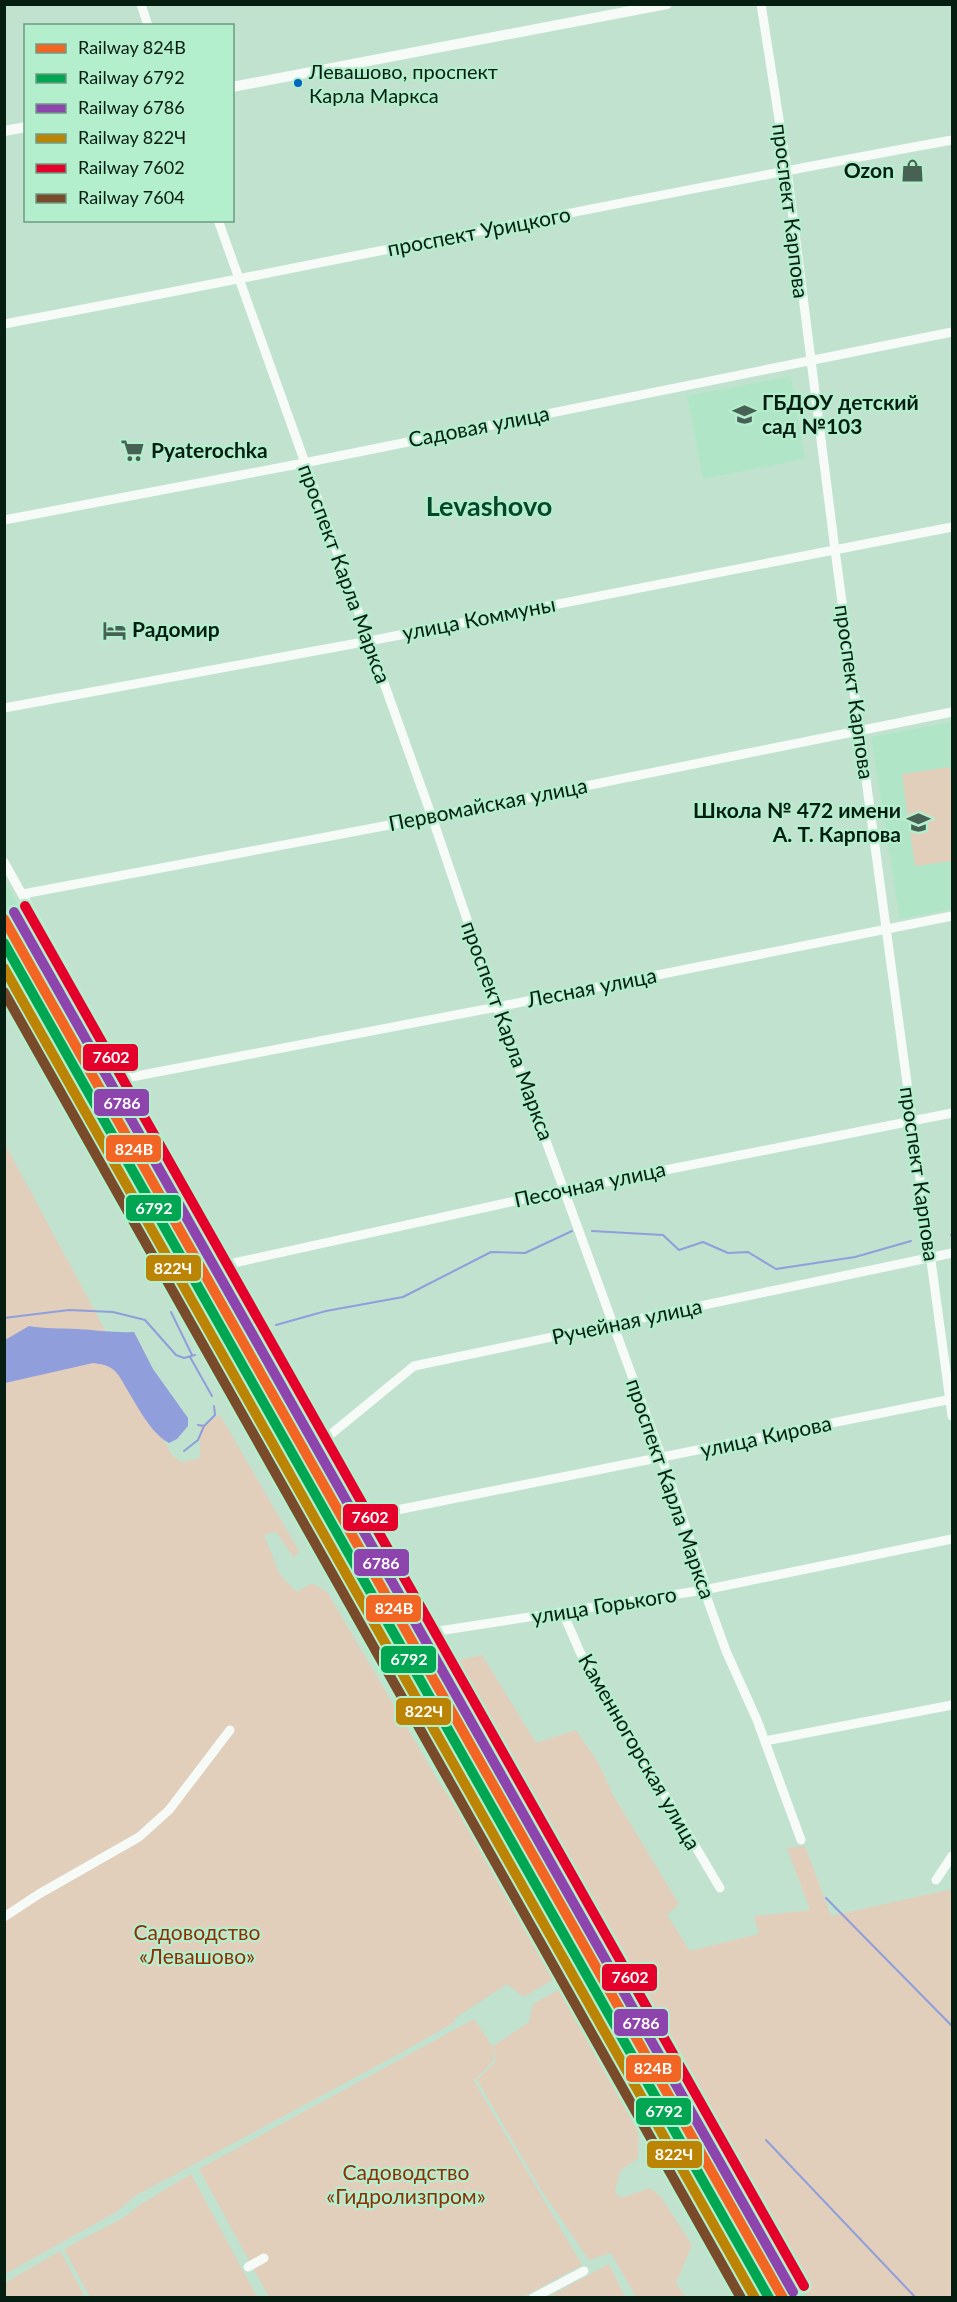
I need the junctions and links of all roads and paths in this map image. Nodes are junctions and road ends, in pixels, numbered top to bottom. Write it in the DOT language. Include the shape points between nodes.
graph roads {
  1 [pos="141,4"];
  2 [pos="667,4"];
  3 [pos="761,4"];
  4 [pos="147,24"];
  5 [pos="234,87"];
  6 [pos="24,127"];
  7 [pos="4,131"];
  8 [pos="952,140"];
  9 [pos="787,170"];
  10 [pos="219,222"];
  11 [pos="239,280"];
  12 [pos="4,324"];
  13 [pos="952,332"];
  14 [pos="809,360"];
  15 [pos="304,463"];
  16 [pos="4,520"];
  17 [pos="952,527"];
  18 [pos="835,550"];
  19 [pos="369,640"];
  20 [pos="4,708"];
  21 [pos="952,712"];
  22 [pos="859,731"];
  23 [pos="432,817"];
  24 [pos="4,862"];
  25 [pos="23,894"];
  26 [pos="952,916"];
  27 [pos="887,928"];
  28 [pos="497,1007"];
  29 [pos="126,1078"];
  30 [pos="952,1113"];
  31 [pos="912,1120"];
  32 [pos="565,1190"];
  33 [pos="952,1253"];
  34 [pos="931,1257"];
  35 [pos="229,1264"];
  36 [pos="612,1326"];
  37 [pos="951,1399"];
  38 [pos="952,1416"];
  39 [pos="325,1439"];
  40 [pos="663,1458"];
  41 [pos="952,1539"];
  42 [pos="704,1590"];
  43 [pos="563,1613"];
  44 [pos="432,1632"];
  45 [pos="952,1705"];
  46 [pos="230,1730"];
  47 [pos="765,1741"];
  48 [pos="801,1840"];
  49 [pos="952,1856"];
  50 [pos="936,1880"];
  51 [pos="720,1888"];
  52 [pos="4,1917"];
  53 [pos="264,2258"];
  54 [pos="248,2267"];
  55 [pos="584,2271"];
  56 [pos="533,2298"];
  1 -- 4 [label="street"];
  2 -- 5 [label="street"];
  3 -- 9 [label="street, проспект Карпова"];
  6 -- 7 [label="street"];
  8 -- 9 [label="street, проспект Урицкого"];
  9 -- 11 [label="street, проспект Урицкого"];
  9 -- 14 [label="street, проспект Карпова"];
  10 -- 11 [label="street, проспект Карла Маркса"];
  11 -- 12 [label="street, проспект Урицкого"];
  11 -- 15 [label="street, проспект Карла Маркса"];
  13 -- 14 [label="street, Садовая улица"];
  14 -- 15 [label="street, Садовая улица"];
  14 -- 18 [label="street, проспект Карпова"];
  15 -- 16 [label="street, Садовая улица"];
  15 -- 19 [label="street, проспект Карла Маркса"];
  17 -- 18 [label="street, улица Коммуны"];
  18 -- 19 [label="street, улица Коммуны"];
  18 -- 22 [label="street, проспект Карпова"];
  19 -- 20 [label="street, улица Коммуны"];
  19 -- 23 [label="street, проспект Карла Маркса"];
  21 -- 22 [label="street, Первомайская улица"];
  22 -- 23 [label="street, Первомайская улица"];
  22 -- 27 [label="street, проспект Карпова"];
  23 -- 25 [label="street, Первомайская улица"];
  23 -- 28 [label="street, проспект Карла Маркса"];
  24 -- 25 [label="street"];
  25 -- 29 [label="street"];
  26 -- 27 [label="street, Лесная улица"];
  27 -- 28 [label="street, Лесная улица"];
  27 -- 31 [label="street, проспект Карпова"];
  28 -- 29 [label="street, Лесная улица"];
  28 -- 32 [label="street, проспект Карла Маркса"];
  29 -- 35 [label="street"];
  30 -- 31 [label="street, Песочная улица"];
  31 -- 32 [label="street, Песочная улица"];
  31 -- 34 [label="street, проспект Карпова"];
  32 -- 35 [label="street, Песочная улица"];
  32 -- 36 [label="street, проспект Карла Маркса"];
  33 -- 34 [label="street, Ручейная улица"];
  34 -- 36 [label="street, Ручейная улица"];
  34 -- 37 [label="street, проспект Карпова"];
  35 -- 39 [label="street" via="308,1418"];
  36 -- 39 [label="street, Ручейная улица" via="414,1366"];
  36 -- 40 [label="street, проспект Карла Маркса"];
  37 -- 38 [label="street, проспект Карпова"];
  37 -- 40 [label="street, улица Кирова"];
  39 -- 40 [label="street, улица Кирова" via="367,1516"];
  40 -- 42 [label="street, проспект Карла Маркса"];
  41 -- 42 [label="street, улица Горького"];
  42 -- 43 [label="street, улица Горького"];
  42 -- 47 [label="street, проспект Карла Маркса"];
  43 -- 44 [label="street, улица Горького"];
  43 -- 51 [label="street, Каменногорская улица" via="580,1652"];
  45 -- 47 [label="street"];
  46 -- 52 [label="street" via="169,1810 139,1837"];
  47 -- 48 [label="street, проспект Карла Маркса"];
  49 -- 50 [label="street"];
  53 -- 54 [label="street"];
  55 -- 56 [label="street"];
}
